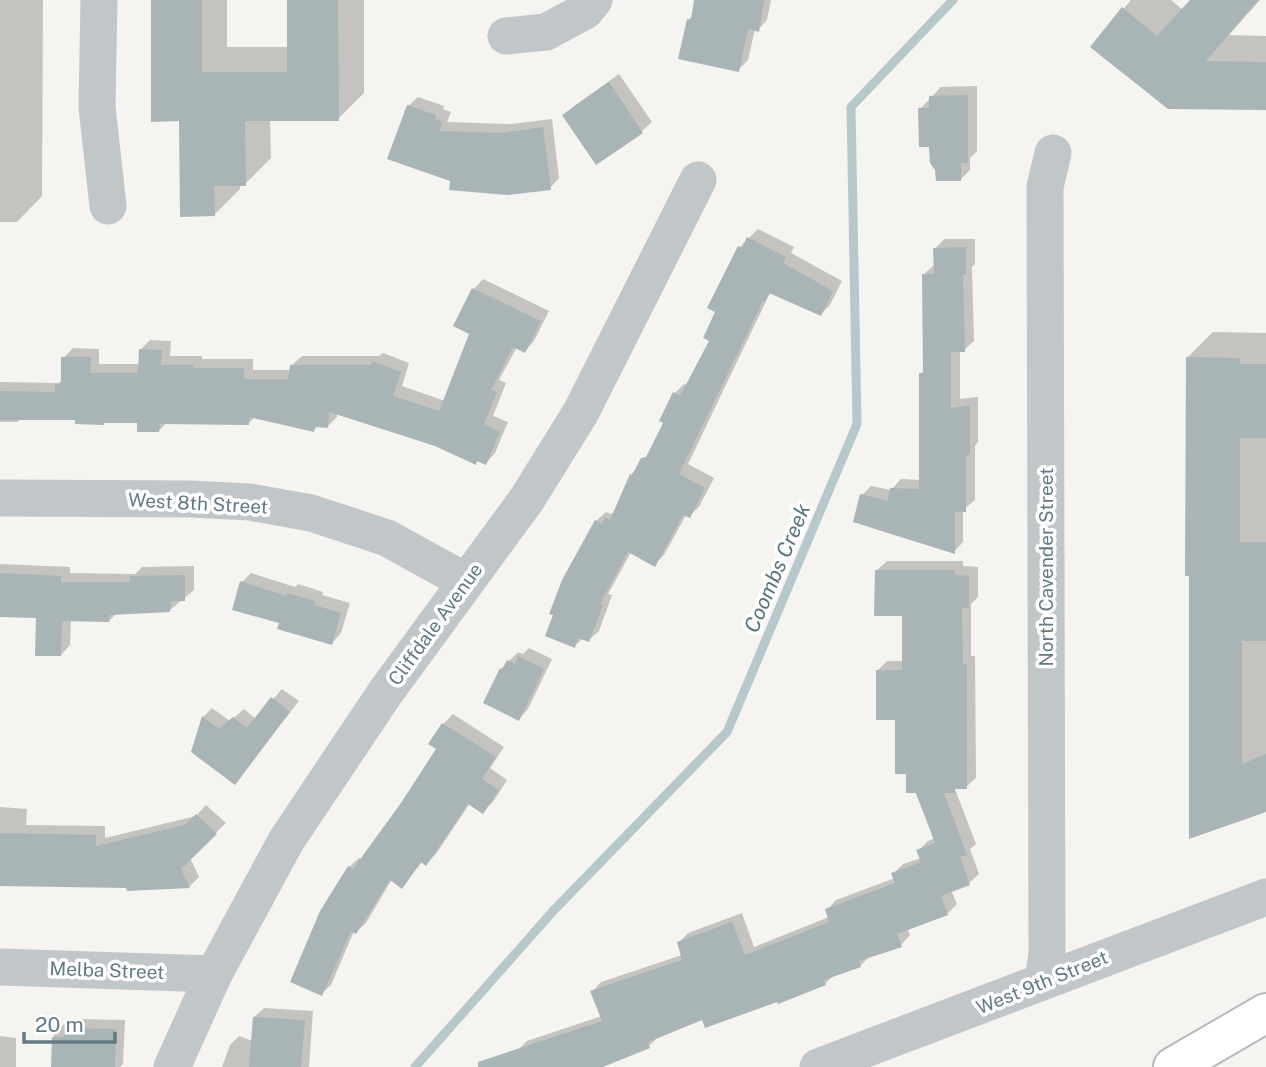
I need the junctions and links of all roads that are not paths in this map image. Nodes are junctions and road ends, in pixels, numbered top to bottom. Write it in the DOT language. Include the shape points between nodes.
graph roads {
  1 [pos="99,0"];
  2 [pos="594,0"];
  3 [pos="506,36"];
  4 [pos="1053,153"];
  5 [pos="698,180"];
  6 [pos="108,206"];
  7 [pos="0,498"];
  8 [pos="465,581"];
  9 [pos="1266,897"];
  10 [pos="0,967"];
  11 [pos="214,974"];
  12 [pos="1043,981"];
  13 [pos="1266,1013"];
  14 [pos="172,1067"];
  15 [pos="818,1067"];
  16 [pos="1173,1067"];
  1 -- 6 [label="street" via="97,107"];
  2 -- 3 [label="street" via="585,11 546,32"];
  4 -- 12 [label="street, North Cavender Street" via="1045,187 1047,954"];
  5 -- 8 [label="street, Cliffdale Avenue" via="582,412 527,499"];
  7 -- 8 [label="street, West 8th Street" via="250,502 311,513 387,538"];
  8 -- 11 [label="street, Cliffdale Avenue" via="286,841"];
  9 -- 12 [label="street, West 9th Street"];
  10 -- 11 [label="street, Melba Street"];
  11 -- 14 [label="street, Cliffdale Avenue"];
  12 -- 15 [label="street, West 9th Street"];
  13 -- 16 [label="main road"];
}
